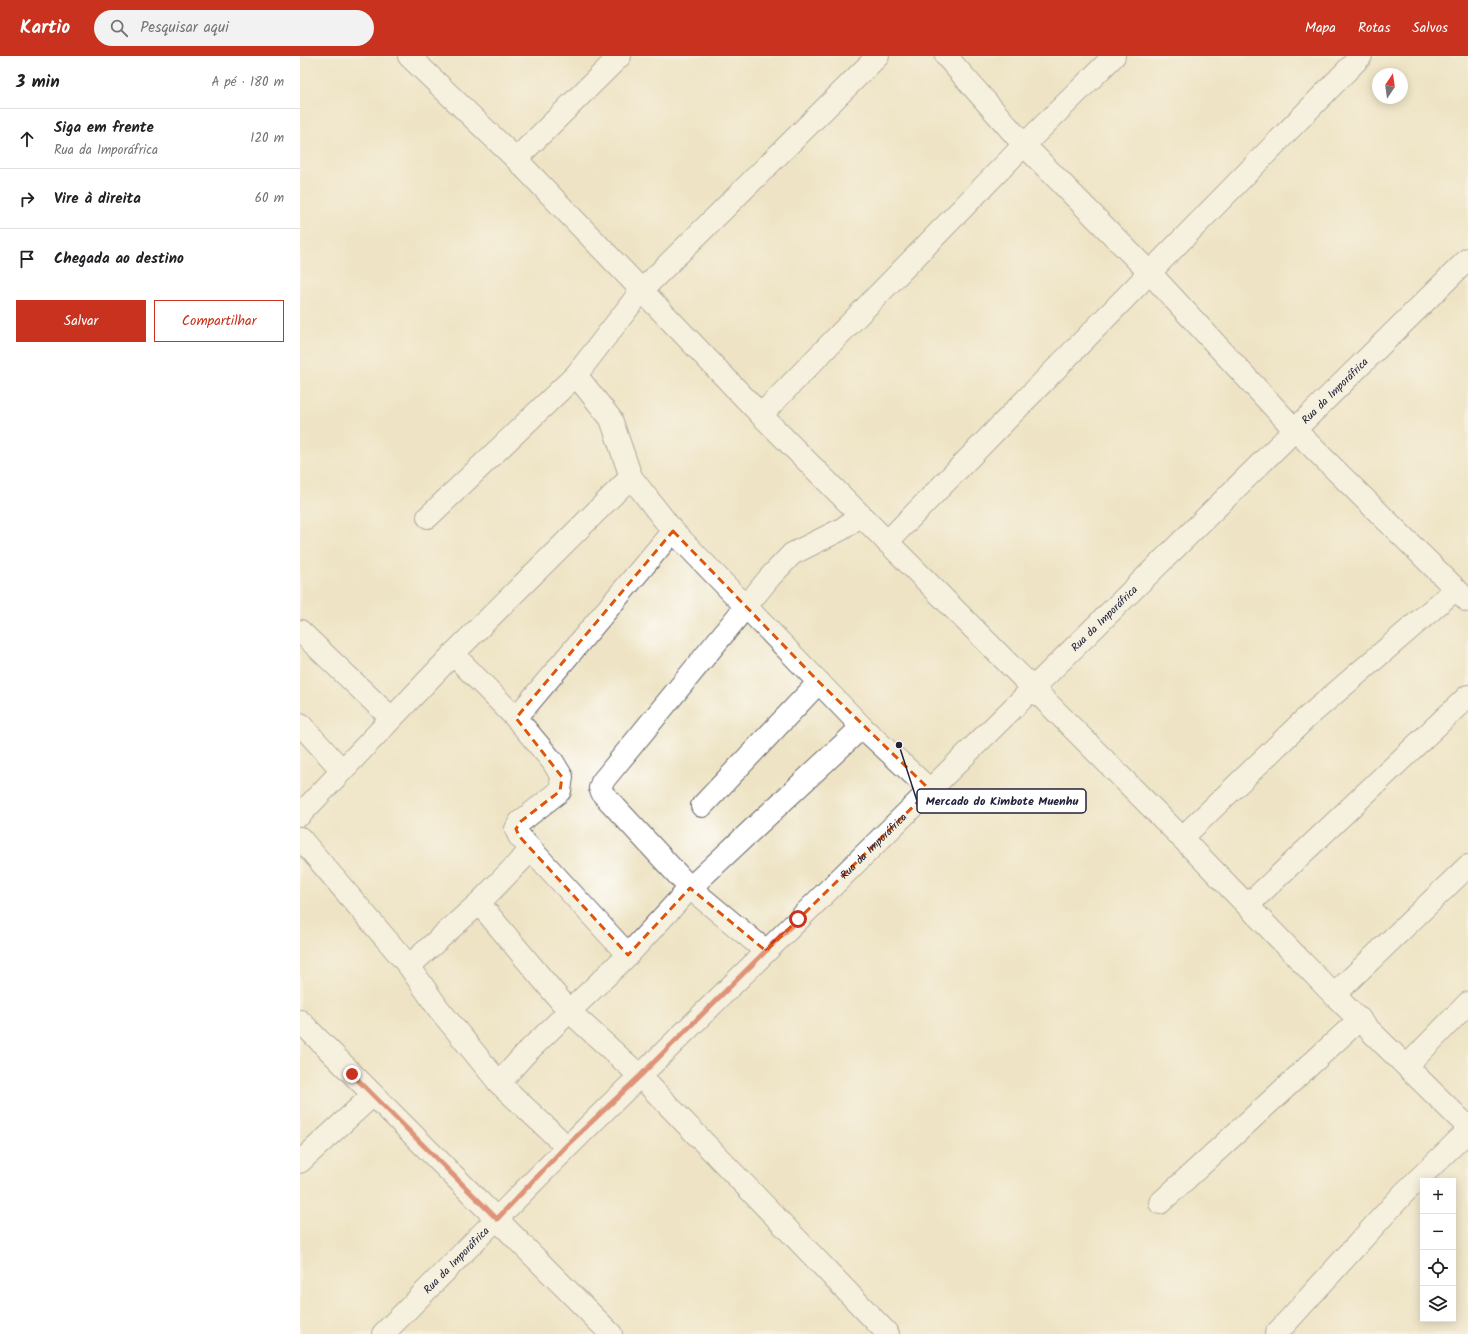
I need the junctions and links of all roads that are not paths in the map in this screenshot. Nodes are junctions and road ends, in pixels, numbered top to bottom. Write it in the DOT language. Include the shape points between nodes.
graph roads {
  1 [pos="409,56"];
  2 [pos="620,56"];
  3 [pos="878,56"];
  4 [pos="946,56"];
  5 [pos="1114,56"];
  6 [pos="1361,56"];
  7 [pos="1024,145"];
  8 [pos="516,158"];
  9 [pos="1468,259"];
  10 [pos="1150,273"];
  11 [pos="642,290"];
  12 [pos="576,375"];
  13 [pos="761,415"];
  14 [pos="1295,430"];
  15 [pos="631,477"];
  16 [pos="861,515"];
  17 [pos="428,517"];
  18 [pos="673,532"];
  19 [pos="887,542"];
  20 [pos="1462,595"];
  21 [pos="746,608"];
  22 [pos="300,631"];
  23 [pos="453,654"];
  24 [pos="818,682"];
  25 [pos="1033,688"];
  26 [pos="1468,696"];
  27 [pos="390,718"];
  28 [pos="516,718"];
  29 [pos="300,724"];
  30 [pos="862,727"];
  31 [pos="342,770"];
  32 [pos="930,790"];
  33 [pos="702,806"];
  34 [pos="300,815"];
  35 [pos="300,838"];
  36 [pos="1182,838"];
  37 [pos="531,850"];
  38 [pos="1468,866"];
  39 [pos="690,888"];
  40 [pos="479,903"];
  41 [pos="1248,905"];
  42 [pos="766,951"];
  43 [pos="628,955"];
  44 [pos="409,966"];
  45 [pos="1334,995"];
  46 [pos="1468,1003"];
  47 [pos="570,1012"];
  48 [pos="1360,1019"];
  49 [pos="300,1021"];
  50 [pos="1407,1066"];
  51 [pos="640,1076"];
  52 [pos="499,1083"];
  53 [pos="373,1095"];
  54 [pos="1468,1127"];
  55 [pos="1468,1131"];
  56 [pos="566,1146"];
  57 [pos="300,1162"];
  58 [pos="1160,1203"];
  59 [pos="497,1219"];
  60 [pos="383,1334"];
  61 [pos="611,1334"];
  62 [pos="888,1334"];
  63 [pos="1276,1334"];
  1 -- 8 [label="street"];
  2 -- 8 [label="street"];
  3 -- 11 [label="street"];
  4 -- 7 [label="street"];
  5 -- 7 [label="street"];
  6 -- 10 [label="street"];
  7 -- 10 [label="street"];
  7 -- 13 [label="street"];
  8 -- 11 [label="street"];
  9 -- 14 [label="street, Rua da Imporáfrica"];
  10 -- 14 [label="street"];
  10 -- 19 [label="street"];
  11 -- 12 [label="street"];
  11 -- 13 [label="street"];
  12 -- 15 [label="street" via="611,419"];
  12 -- 17 [label="street"];
  13 -- 16 [label="street"];
  14 -- 20 [label="street"];
  14 -- 25 [label="street, Rua da Imporáfrica"];
  15 -- 18 [label="street"];
  15 -- 23 [label="street"];
  16 -- 19 [label="street"];
  16 -- 21 [label="street" via="842,529 792,554"];
  18 -- 21 [label="street"];
  18 -- 28 [label="street"];
  19 -- 25 [label="street"];
  20 -- 36 [label="street" via="1304,720"];
  21 -- 24 [label="street"];
  21 -- 39 [label="street" via="602,782 600,788"];
  22 -- 27 [label="street"];
  23 -- 27 [label="street"];
  23 -- 28 [label="street"];
  24 -- 30 [label="street"];
  24 -- 33 [label="street"];
  25 -- 32 [label="street, Rua da Imporáfrica"];
  25 -- 36 [label="street"];
  26 -- 41 [label="street"];
  27 -- 31 [label="street"];
  28 -- 37 [label="street" via="553,762 562,777 560,791 520,822 516,829"];
  29 -- 31 [label="street"];
  30 -- 32 [label="street"];
  30 -- 39 [label="street"];
  31 -- 34 [label="street"];
  32 -- 42 [label="street, Rua da Imporáfrica"];
  35 -- 44 [label="street"];
  36 -- 41 [label="street"];
  37 -- 40 [label="street"];
  37 -- 43 [label="street"];
  38 -- 45 [label="street"];
  39 -- 42 [label="street"];
  39 -- 43 [label="street"];
  40 -- 44 [label="street"];
  40 -- 47 [label="street"];
  41 -- 45 [label="street"];
  42 -- 51 [label="street, Rua da Imporáfrica"];
  43 -- 47 [label="street"];
  44 -- 52 [label="street" via="438,1008"];
  45 -- 48 [label="street"];
  46 -- 50 [label="street"];
  47 -- 51 [label="street"];
  47 -- 52 [label="street" via="526,1053"];
  48 -- 50 [label="street"];
  48 -- 58 [label="street"];
  49 -- 53 [label="street"];
  50 -- 54 [label="street"];
  51 -- 56 [label="street, Rua da Imporáfrica"];
  51 -- 62 [label="street"];
  52 -- 56 [label="street"];
  53 -- 57 [label="street"];
  53 -- 59 [label="street"];
  55 -- 63 [label="street" via="1403,1194"];
  56 -- 59 [label="street, Rua da Imporáfrica"];
  59 -- 60 [label="street, Rua da Imporáfrica"];
  59 -- 61 [label="street"];
}
